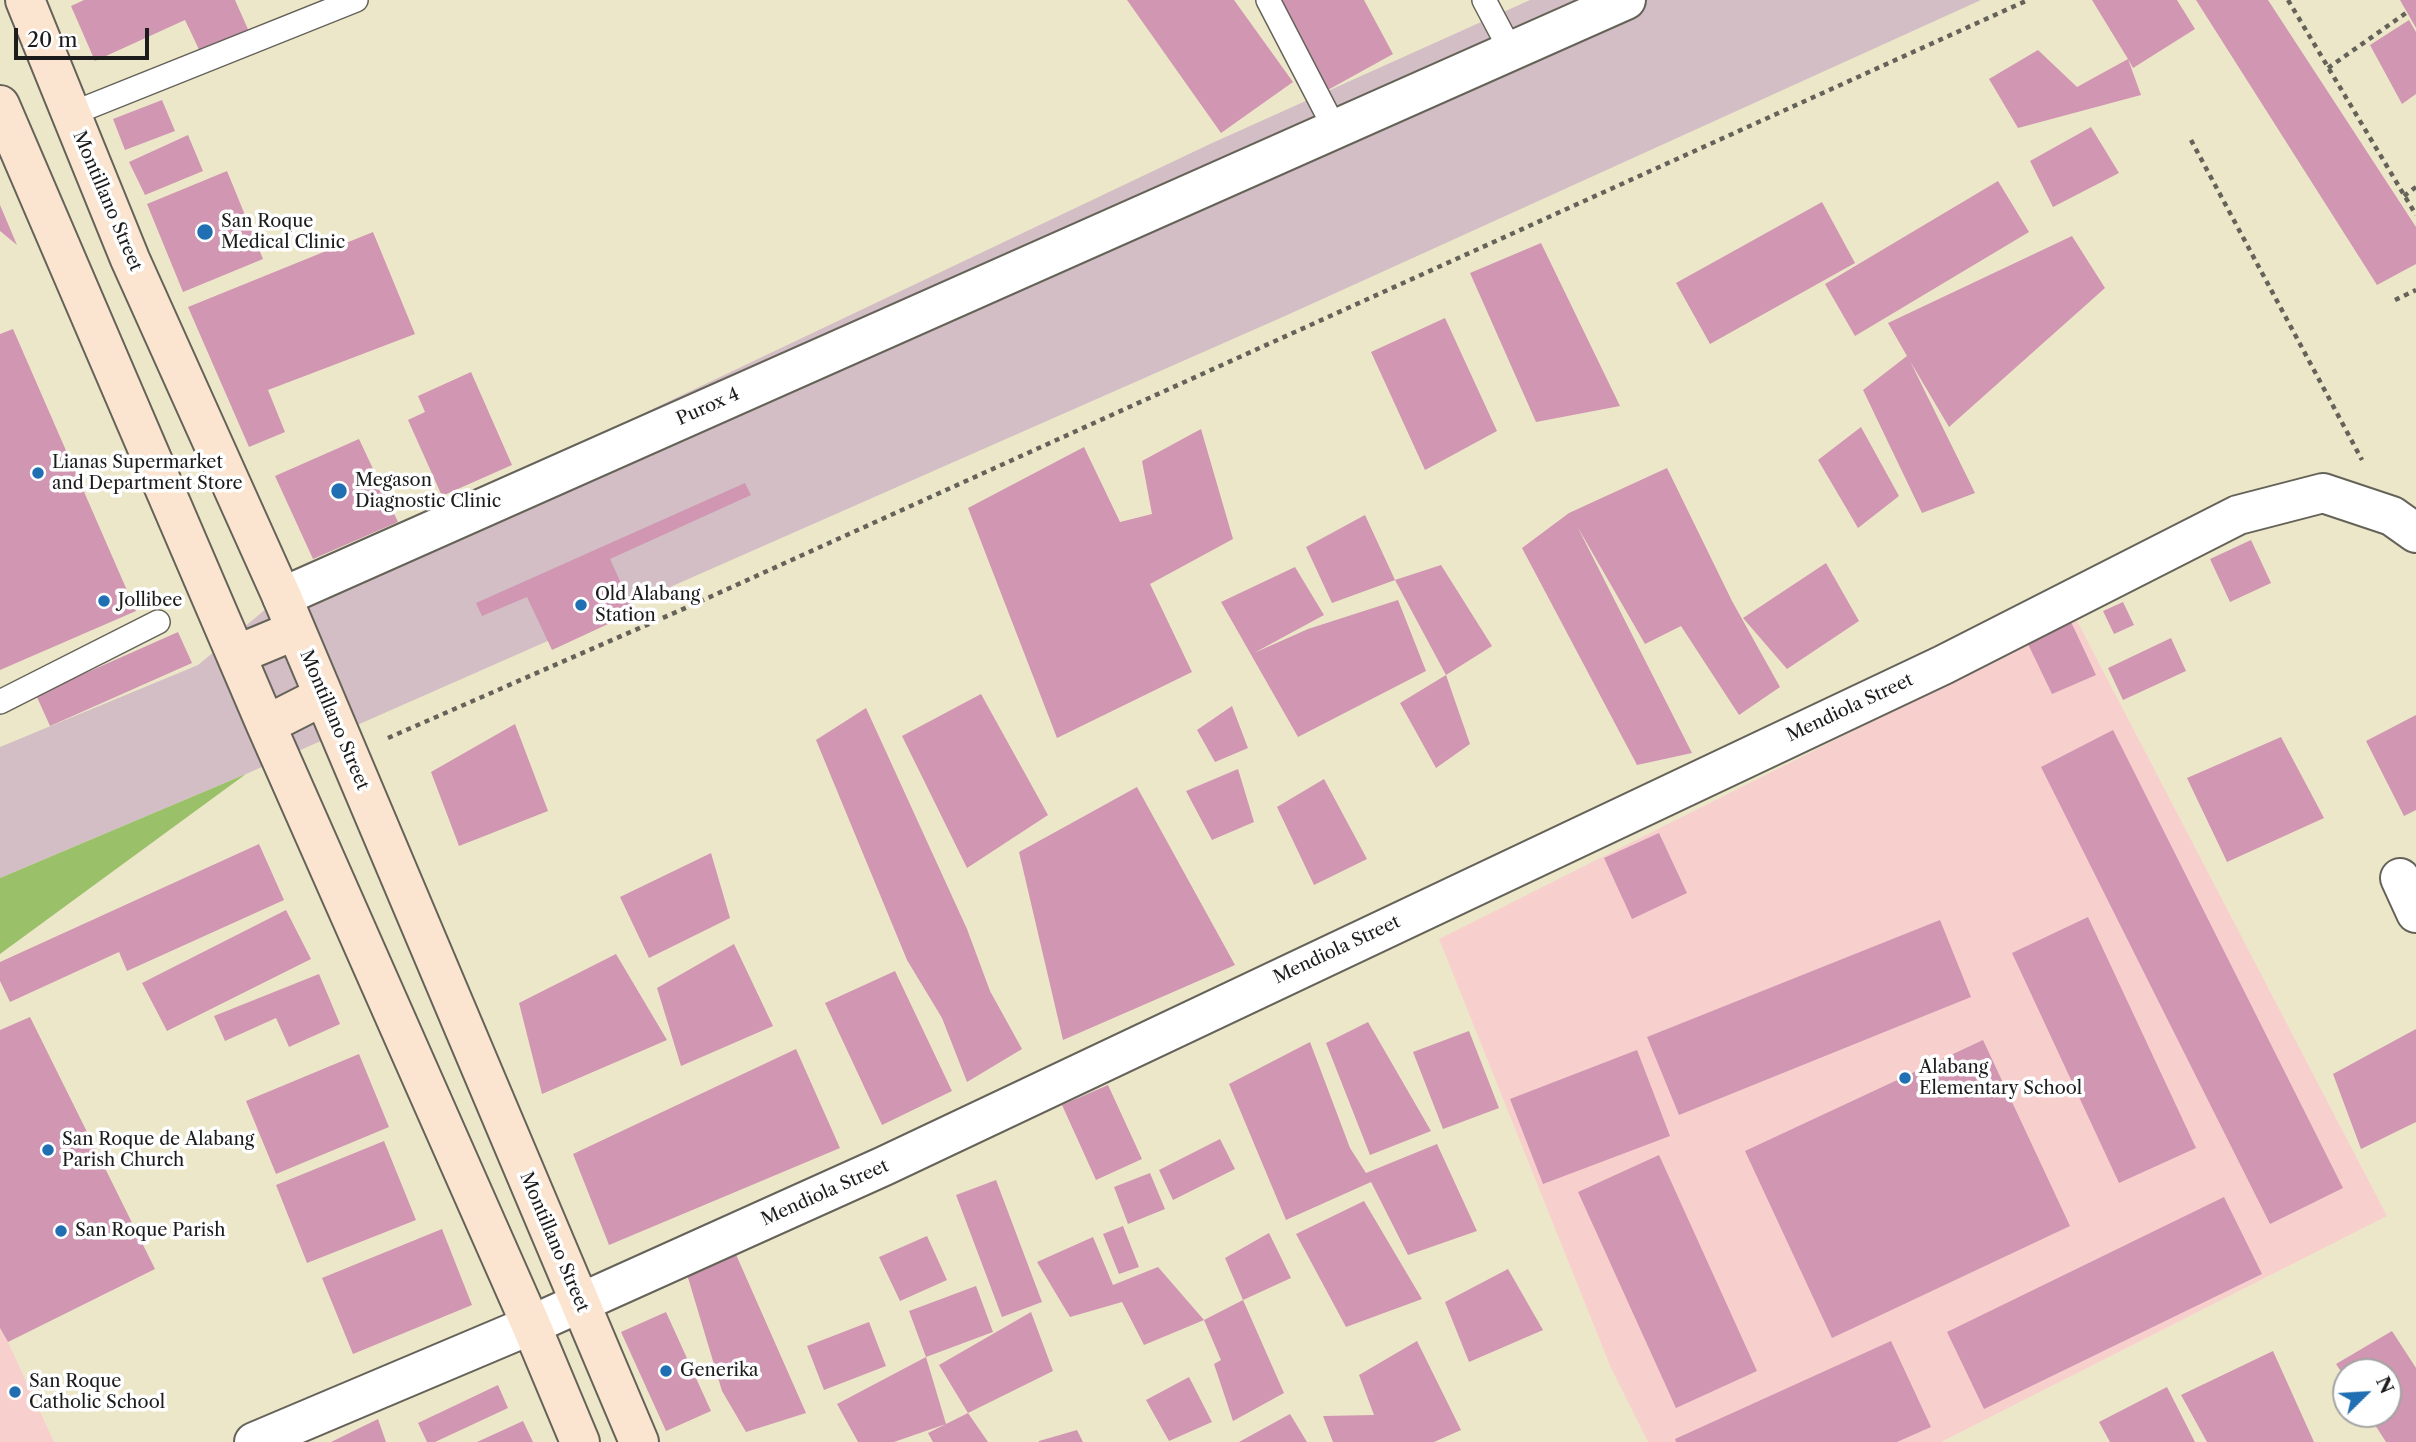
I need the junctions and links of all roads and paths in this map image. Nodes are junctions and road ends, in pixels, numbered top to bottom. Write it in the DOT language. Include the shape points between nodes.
graph roads {
  1 [pos="25,0"];
  2 [pos="356,0"];
  3 [pos="1268,0"];
  4 [pos="1483,0"];
  5 [pos="1626,0"];
  6 [pos="2028,0"];
  7 [pos="2288,0"];
  8 [pos="2406,13"];
  9 [pos="1511,51"];
  10 [pos="2328,68"];
  11 [pos="0,104"];
  12 [pos="71,114"];
  13 [pos="1335,129"];
  14 [pos="2191,140"];
  15 [pos="2416,187"];
  16 [pos="2404,196"];
  17 [pos="2416,215"];
  18 [pos="2416,290"];
  19 [pos="2395,300"];
  20 [pos="2404,524"];
  21 [pos="289,613"];
  22 [pos="158,622"];
  23 [pos="236,655"];
  24 [pos="323,696"];
  25 [pos="0,702"];
  26 [pos="266,725"];
  27 [pos="350,755"];
  28 [pos="2400,878"];
  29 [pos="2416,913"];
  30 [pos="580,1303"];
  31 [pos="531,1325"];
  32 [pos="254,1442"];
  33 [pos="580,1442"];
  34 [pos="639,1442"];
  1 -- 12 [label="main road, Montillano Street"];
  2 -- 12 [label="lane"];
  3 -- 13 [label="lane"];
  4 -- 9 [label="lane"];
  5 -- 9 [label="street, Purox 4"];
  6 -- 27 [label="path"];
  7 -- 10 [label="path"];
  8 -- 10 [label="path"];
  9 -- 13 [label="street, Purox 4"];
  10 -- 16 [label="path"];
  11 -- 23 [label="main road"];
  12 -- 21 [label="main road, Montillano Street"];
  13 -- 21 [label="street, Purox 4"];
  14 -- 20 [label="path"];
  15 -- 16 [label="path"];
  16 -- 17 [label="path"];
  18 -- 19 [label="path"];
  20 -- 30 [label="street, Mendiola Street" via="2323,493 2238,515 1943,665 884,1166"];
  21 -- 23 [label="main road"];
  21 -- 24 [label="main road, Montillano Street"];
  22 -- 25 [label="lane"];
  23 -- 26 [label="main road"];
  24 -- 26 [label="main road"];
  24 -- 27 [label="main road, Montillano Street"];
  26 -- 31 [label="main road"];
  27 -- 30 [label="main road, Montillano Street"];
  28 -- 29 [label="street"];
  30 -- 31 [label="street, Mendiola Street"];
  30 -- 34 [label="main road, Montillano Street"];
  31 -- 32 [label="street, Mendiola Street"];
  31 -- 33 [label="main road"];
}
